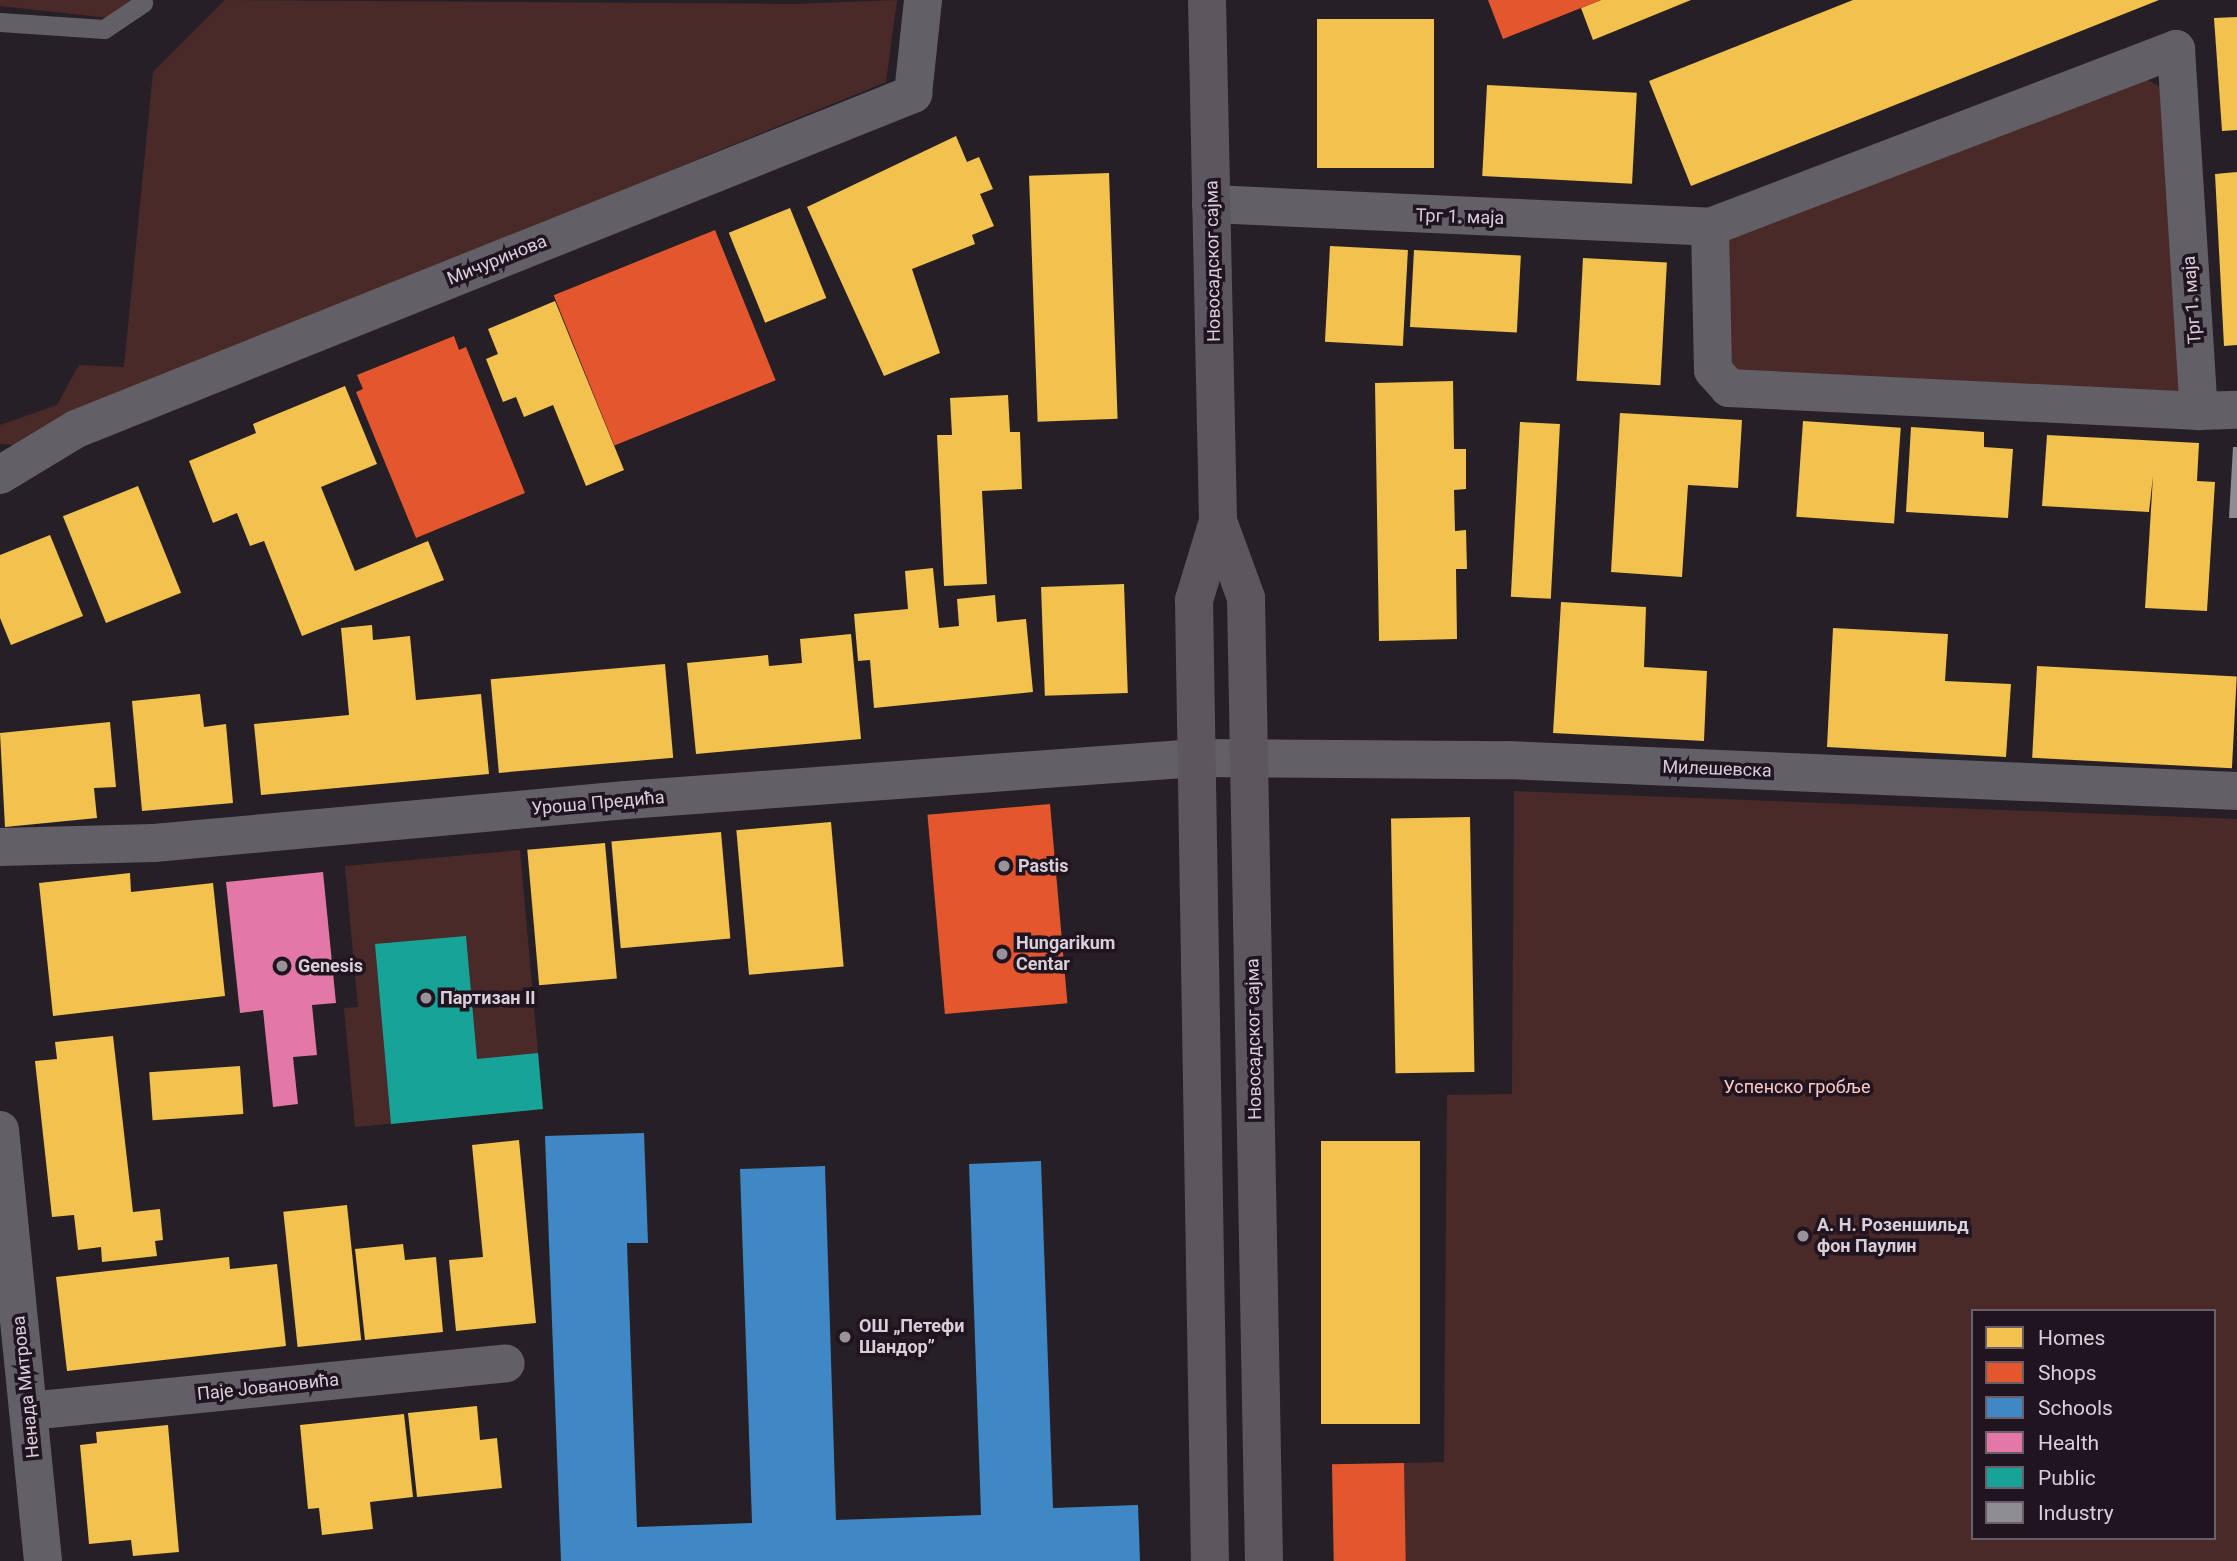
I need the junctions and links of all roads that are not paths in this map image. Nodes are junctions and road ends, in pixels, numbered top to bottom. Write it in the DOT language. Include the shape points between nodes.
graph roads {
  1 [pos="923,0"];
  2 [pos="1207,0"];
  3 [pos="143,4"];
  4 [pos="0,22"];
  5 [pos="1211,204"];
  6 [pos="1710,227"];
  7 [pos="2198,397"];
  8 [pos="2237,410"];
  9 [pos="0,475"];
  10 [pos="1218,521"];
  11 [pos="1248,757"];
  12 [pos="1196,758"];
  13 [pos="2237,791"];
  14 [pos="0,847"];
  15 [pos="0,1130"];
  16 [pos="506,1363"];
  17 [pos="29,1411"];
  18 [pos="43,1561"];
  19 [pos="1210,1561"];
  20 [pos="1264,1561"];
  1 -- 9 [label="street, Мичуринова" via="913,94 76,429"];
  2 -- 5 [label="street, Новосадског сајма"];
  3 -- 4 [label="lane" via="103,29"];
  5 -- 6 [label="street, Трг 1. маја"];
  5 -- 10 [label="street, Новосадског сајма"];
  6 -- 7 [label="street" via="1713,370 1729,387"];
  6 -- 7 [label="street, Трг 1. маја" via="2175,49"];
  7 -- 8 [label="street"];
  10 -- 11 [label="street, Новосадског сајма" via="1246,598"];
  10 -- 12 [label="street, Новосадског сајма" via="1194,600"];
  11 -- 12 [label="street, Милешевска"];
  11 -- 13 [label="street, Милешевска" via="1507,760"];
  11 -- 20 [label="street, Новосадског сајма"];
  12 -- 14 [label="street, Уроша Предића" via="626,800 154,843"];
  12 -- 19 [label="street, Новосадског сајма"];
  15 -- 17 [label="street, Ненада Митрова"];
  16 -- 17 [label="street, Паје Јовановића"];
  17 -- 18 [label="street, Ненада Митрова"];
}
